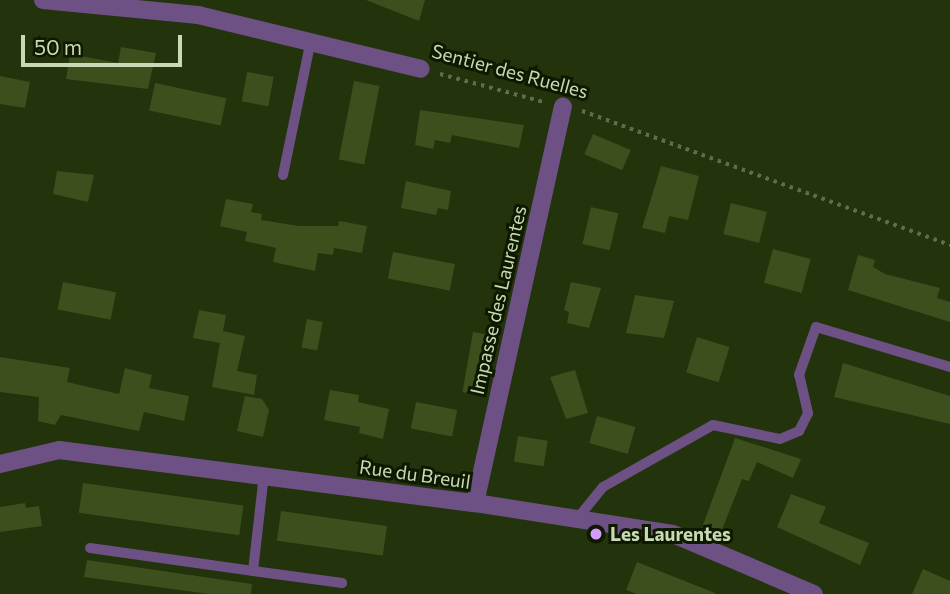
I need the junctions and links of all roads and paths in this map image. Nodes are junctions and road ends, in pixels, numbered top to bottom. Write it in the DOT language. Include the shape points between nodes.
graph roads {
  1 [pos="43,0"];
  2 [pos="311,40"];
  3 [pos="421,69"];
  4 [pos="563,107"];
  5 [pos="283,175"];
  6 [pos="950,245"];
  7 [pos="950,367"];
  8 [pos="0,464"];
  9 [pos="264,475"];
  10 [pos="475,503"];
  11 [pos="577,519"];
  12 [pos="90,548"];
  13 [pos="253,571"];
  14 [pos="342,583"];
  15 [pos="814,594"];
  1 -- 2 [label="street, Sentier des Ruelles" via="198,15"];
  2 -- 3 [label="street, Sentier des Ruelles"];
  2 -- 5 [label="lane"];
  3 -- 4 [label="path, Sentier des Ruelles"];
  4 -- 6 [label="path, Sentier des Ruelles" via="610,118 751,175"];
  4 -- 10 [label="street, Impasse des Laurentes"];
  7 -- 11 [label="lane" via="816,327 799,375 807,412 799,431 780,439 713,425 603,487"];
  8 -- 9 [label="street, Rue du Breuil" via="59,450"];
  9 -- 10 [label="street, Rue du Breuil"];
  9 -- 13 [label="lane"];
  10 -- 11 [label="street, Rue du Breuil"];
  11 -- 15 [label="street, Rue du Breuil" via="673,534"];
  12 -- 13 [label="lane"];
  13 -- 14 [label="lane"];
}
